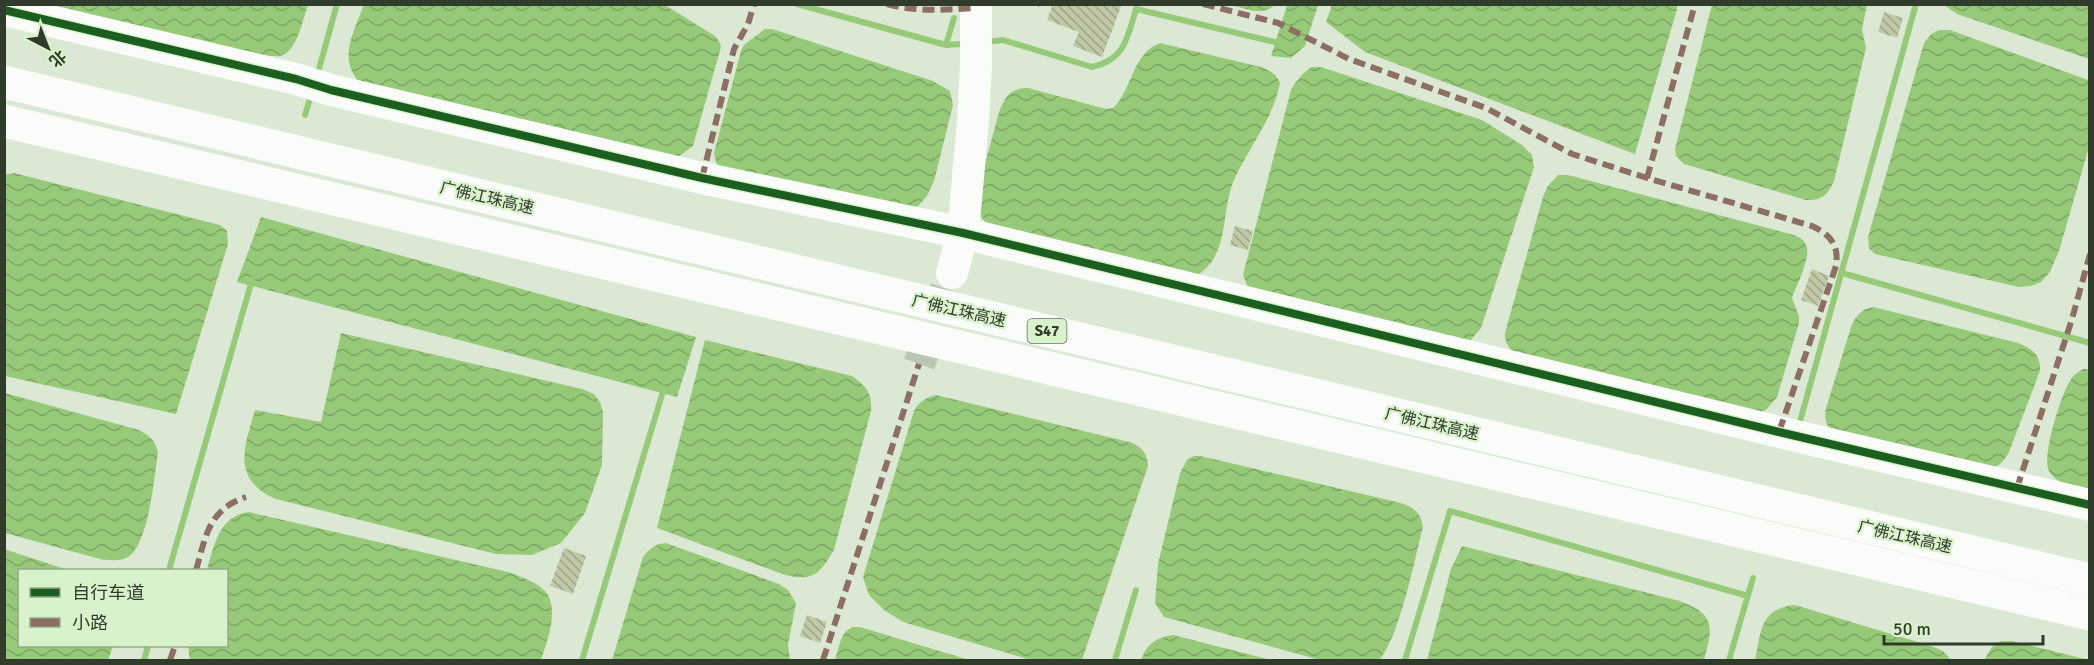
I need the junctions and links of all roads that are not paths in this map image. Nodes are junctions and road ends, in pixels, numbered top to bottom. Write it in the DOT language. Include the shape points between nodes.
graph roads {
  1 [pos="976,4"];
  2 [pos="4,10"];
  3 [pos="4,82"];
  4 [pos="4,121"];
  5 [pos="963,233"];
  6 [pos="952,273"];
  7 [pos="2090,505"];
  8 [pos="2090,580"];
  9 [pos="2090,614"];
  1 -- 5 [label="street" via="973,121"];
  2 -- 5 [label="street" via="702,178"];
  3 -- 8 [label="highway, 广佛江珠高速 / S47"];
  4 -- 9 [label="highway, 广佛江珠高速 / S47"];
  5 -- 6 [label="street"];
  5 -- 7 [label="street"];
}
